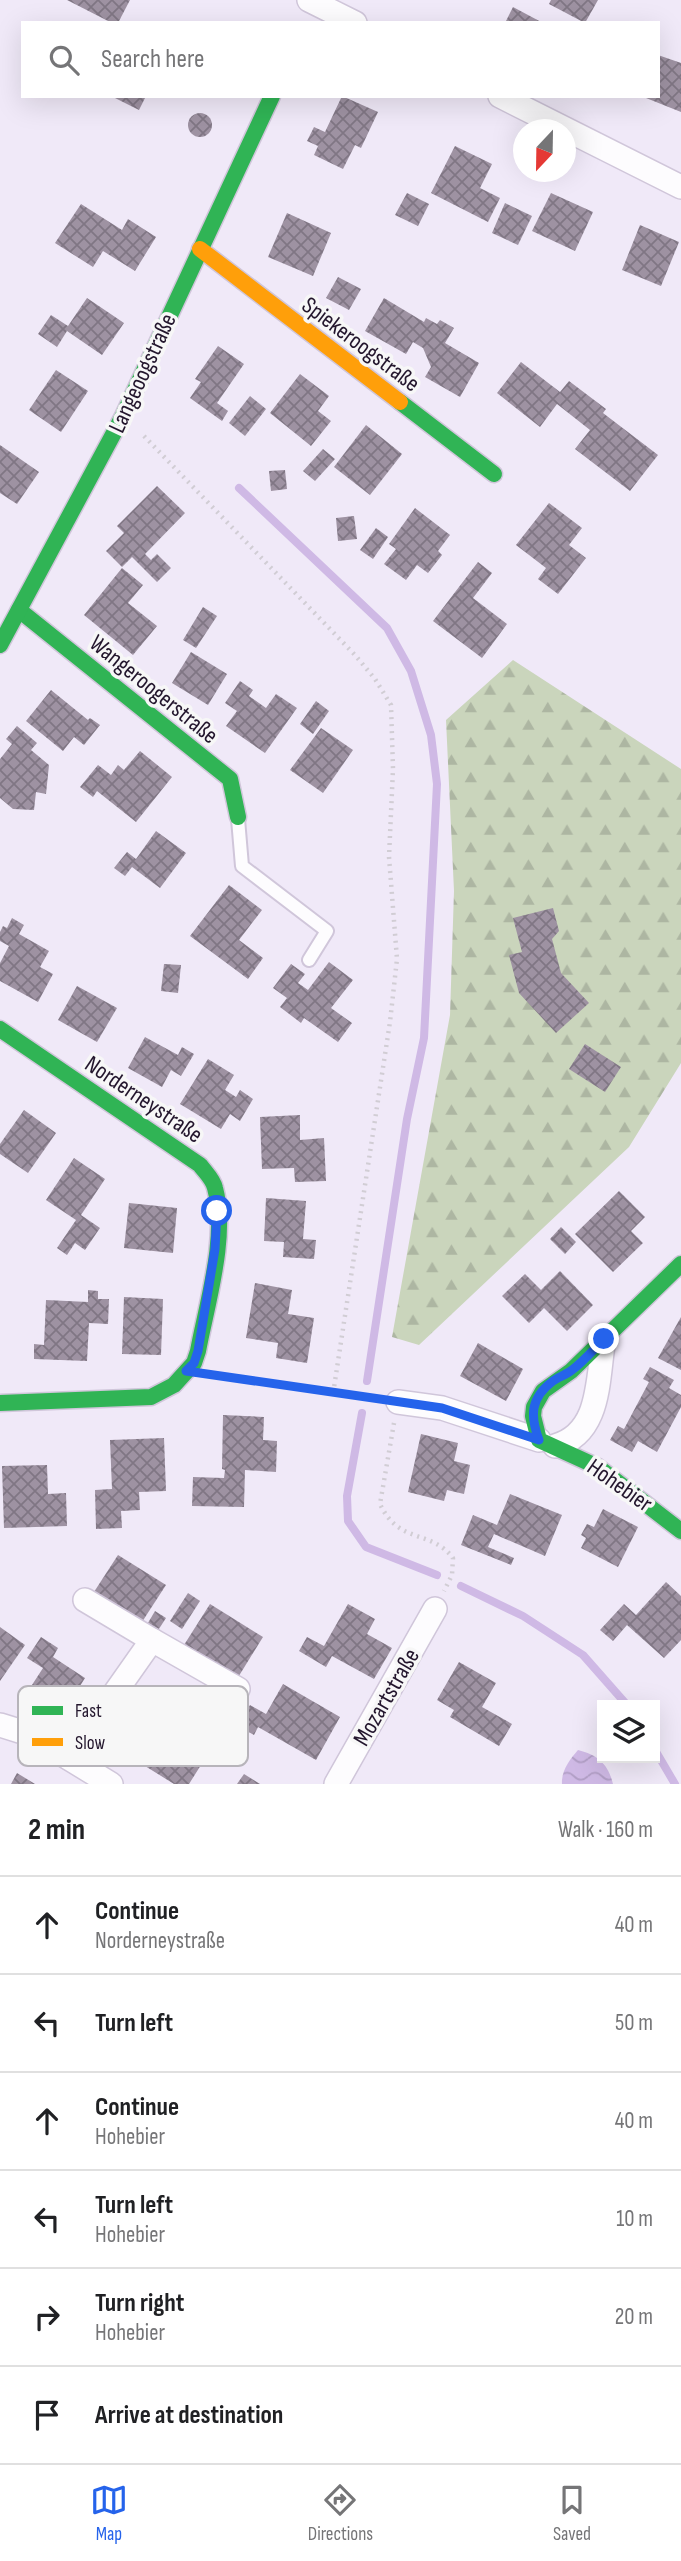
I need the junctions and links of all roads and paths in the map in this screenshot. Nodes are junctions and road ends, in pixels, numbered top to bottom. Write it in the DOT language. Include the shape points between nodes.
graph roads {
  1 [pos="315,7"];
  2 [pos="350,21"];
  3 [pos="271,98"];
  4 [pos="504,98"];
  5 [pos="681,187"];
  6 [pos="200,249"];
  7 [pos="123,416"];
  8 [pos="494,474"];
  9 [pos="19,610"];
  10 [pos="0,645"];
  11 [pos="238,817"];
  12 [pos="309,960"];
  13 [pos="0,1029"];
  14 [pos="681,1264"];
  15 [pos="604,1339"];
  16 [pos="186,1371"];
  17 [pos="333,1394"];
  18 [pos="398,1402"];
  19 [pos="0,1403"];
  20 [pos="547,1443"];
  21 [pos="681,1531"];
  22 [pos="85,1600"];
  23 [pos="435,1609"];
  24 [pos="152,1640"];
  25 [pos="120,1686"];
  26 [pos="233,1686"];
  27 [pos="0,1725"];
  28 [pos="18,1731"];
  29 [pos="82,1766"];
  30 [pos="111,1784"];
  31 [pos="336,1784"];
  1 -- 2 [label="street"];
  3 -- 6 [label="street, Langeoogstraße"];
  4 -- 5 [label="street"];
  6 -- 7 [label="street, Langeoogstraße"];
  6 -- 8 [label="street, Spiekeroogstraße"];
  7 -- 9 [label="street, Langeoogstraße"];
  7 -- 17 [label="path" via="355,655 391,705 389,857 397,960"];
  9 -- 10 [label="street, Langeoogstraße"];
  9 -- 11 [label="street, Wangeroogerstraße" via="230,779"];
  11 -- 12 [label="lane" via="242,866 327,931"];
  13 -- 16 [label="street, Norderneystraße" via="200,1165 214,1185 215,1249 198,1351"];
  14 -- 15 [label="street"];
  15 -- 20 [label="street, Hohebier" via="592,1410 569,1442"];
  15 -- 20 [label="street" via="540,1395 532,1421"];
  16 -- 17 [label="path"];
  16 -- 19 [label="street, Norderneystraße" via="174,1385 151,1397"];
  17 -- 18 [label="path"];
  18 -- 20 [label="street, Hohebier" via="442,1408"];
  18 -- 23 [label="path" via="380,1504 396,1528 446,1549 453,1558 452,1575"];
  20 -- 21 [label="street, Hohebier" via="598,1467"];
  22 -- 24 [label="street"];
  23 -- 31 [label="street, Mozartstraße"];
  24 -- 25 [label="street"];
  24 -- 26 [label="street"];
  27 -- 28 [label="street"];
  29 -- 30 [label="street"];
}
